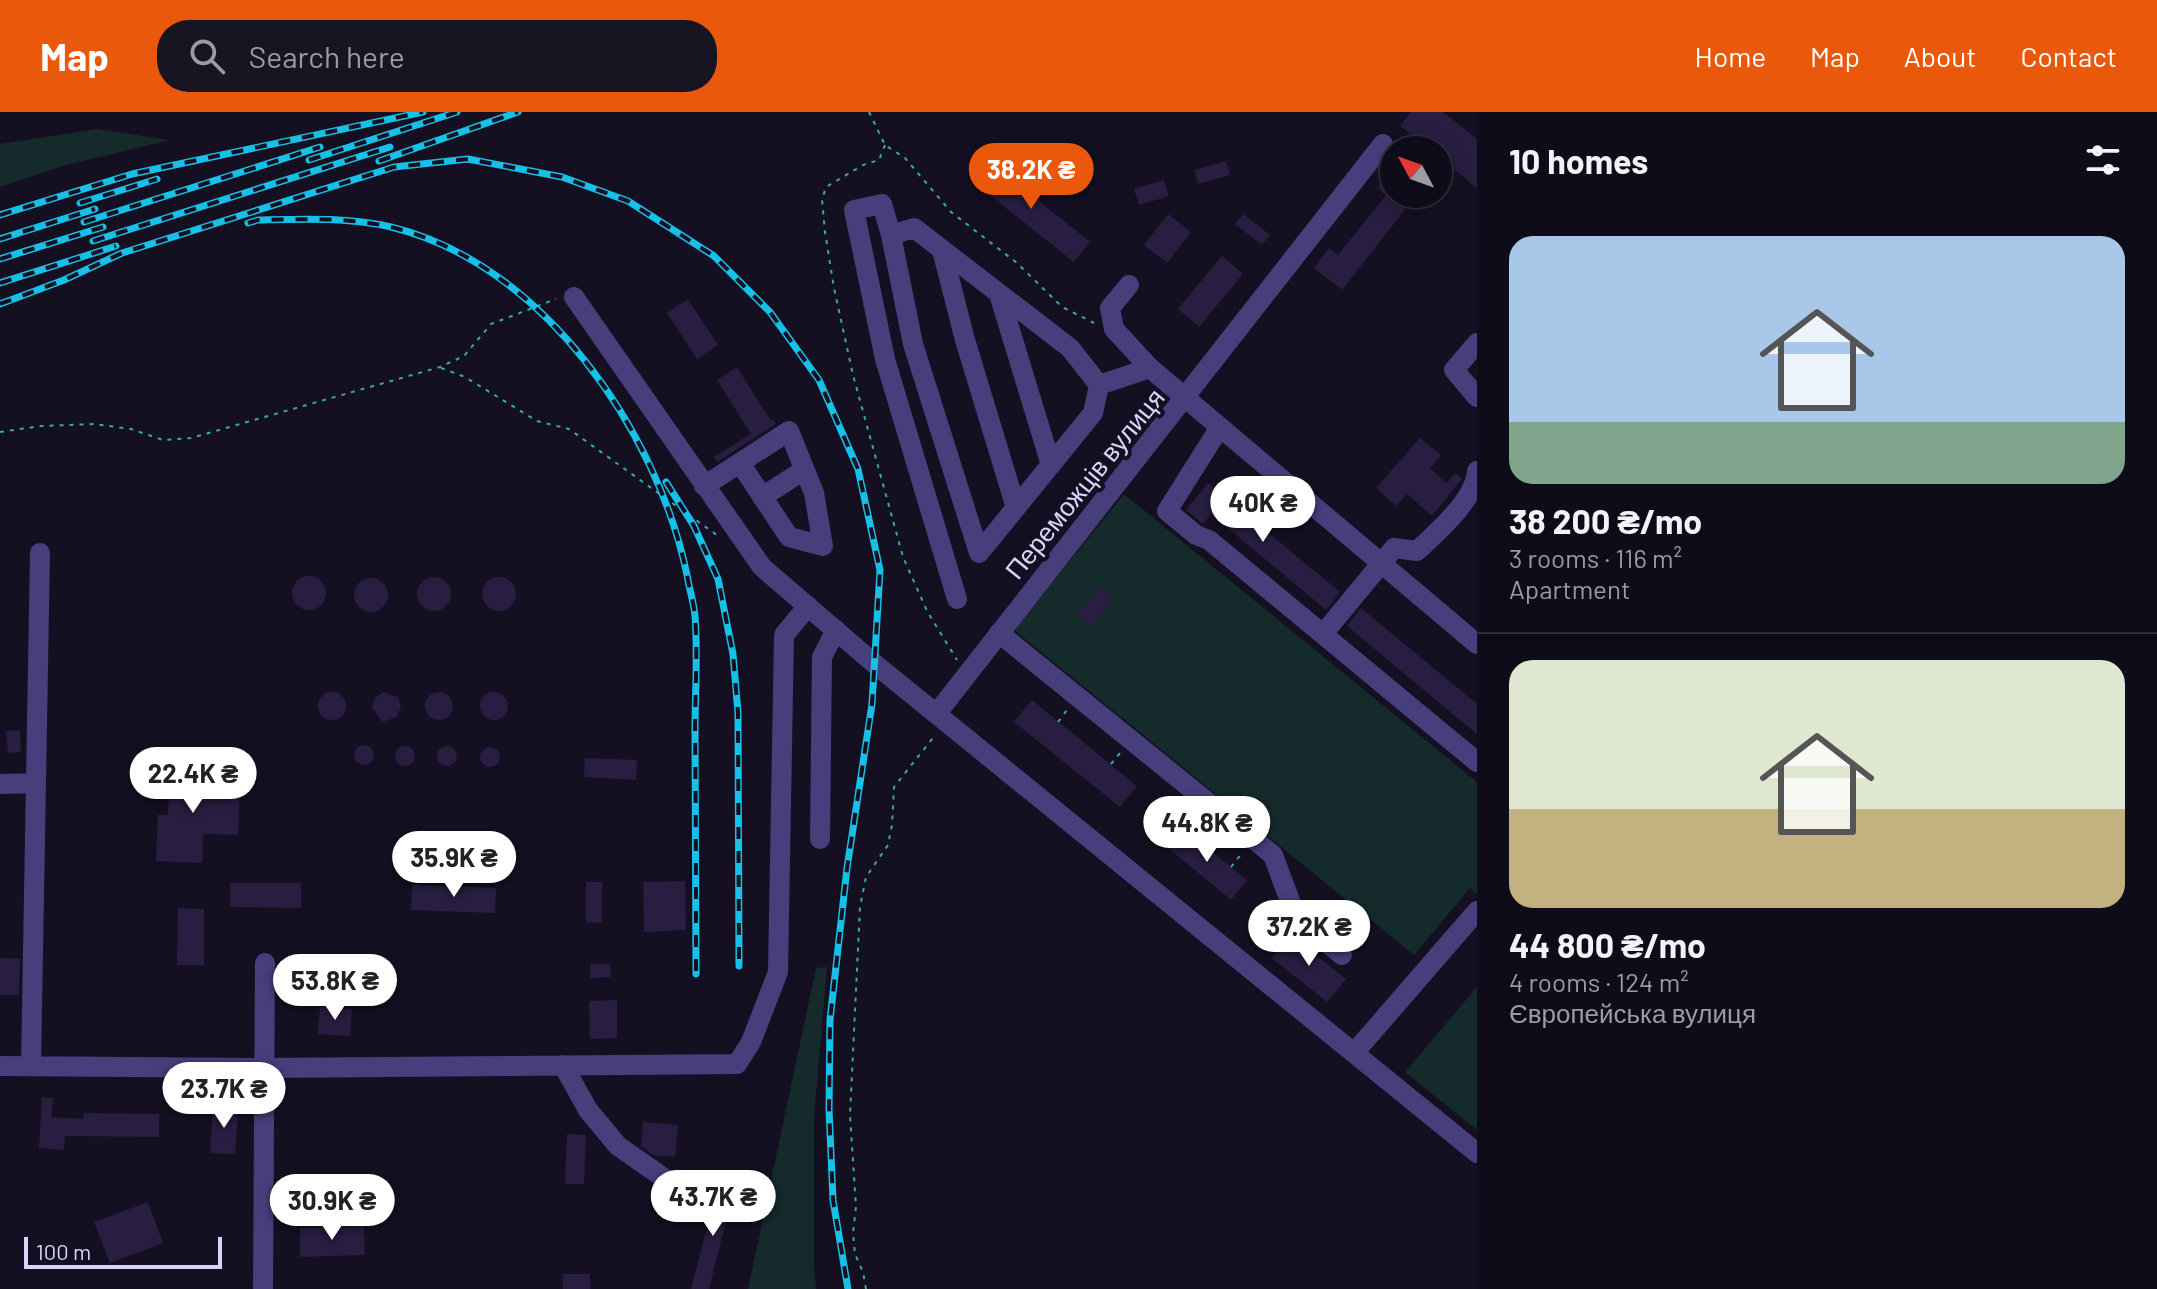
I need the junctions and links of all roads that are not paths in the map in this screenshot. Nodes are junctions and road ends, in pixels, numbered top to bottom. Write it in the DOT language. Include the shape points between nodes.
graph roads {
  1 [pos="1380,148"];
  2 [pos="891,235"];
  3 [pos="942,250"];
  4 [pos="1129,285"];
  5 [pos="999,294"];
  6 [pos="574,297"];
  7 [pos="1477,343"];
  8 [pos="1150,368"];
  9 [pos="1099,385"];
  10 [pos="1477,397"];
  11 [pos="1185,398"];
  12 [pos="1220,427"];
  13 [pos="740,463"];
  14 [pos="1051,465"];
  15 [pos="804,470"];
  16 [pos="1477,471"];
  17 [pos="704,486"];
  18 [pos="762,497"];
  19 [pos="1016,508"];
  20 [pos="40,553"];
  21 [pos="1381,563"];
  22 [pos="957,599"];
  23 [pos="808,606"];
  24 [pos="836,630"];
  25 [pos="999,633"];
  26 [pos="1323,634"];
  27 [pos="1477,644"];
  28 [pos="942,717"];
  29 [pos="1477,762"];
  30 [pos="36,783"];
  31 [pos="0,784"];
  32 [pos="820,839"];
  33 [pos="1477,911"];
  34 [pos="1342,955"];
  35 [pos="265,963"];
  36 [pos="1354,1053"];
  37 [pos="563,1065"];
  38 [pos="0,1066"];
  39 [pos="31,1066"];
  40 [pos="263,1068"];
  41 [pos="1477,1153"];
  42 [pos="674,1185"];
  43 [pos="263,1289"];
  1 -- 11 [label="street"];
  2 -- 3 [label="street" via="914,228"];
  2 -- 19 [label="street" via="913,344 979,553"];
  2 -- 22 [label="street" via="882,204 854,210 885,359"];
  3 -- 5 [label="street"];
  3 -- 19 [label="street"];
  4 -- 8 [label="street" via="1110,308 1114,329"];
  5 -- 9 [label="street" via="1070,348"];
  5 -- 14 [label="street"];
  6 -- 17 [label="street"];
  7 -- 10 [label="street" via="1454,370"];
  8 -- 9 [label="street"];
  8 -- 11 [label="street"];
  9 -- 14 [label="street" via="1093,413"];
  11 -- 12 [label="street, Переможців вулиця"];
  11 -- 25 [label="street, Переможців вулиця"];
  12 -- 21 [label="street, Переможців вулиця"];
  12 -- 26 [label="street" via="1167,511"];
  13 -- 15 [label="street" via="789,431"];
  13 -- 17 [label="street"];
  13 -- 18 [label="street"];
  14 -- 19 [label="street"];
  15 -- 18 [label="street"];
  15 -- 18 [label="street" via="814,493 823,546 789,537"];
  16 -- 21 [label="street" via="1476,483 1449,521 1417,551 1394,548"];
  17 -- 23 [label="street" via="762,567"];
  20 -- 30 [label="street"];
  21 -- 26 [label="street"];
  21 -- 27 [label="street, Переможців вулиця"];
  23 -- 24 [label="street"];
  23 -- 37 [label="street" via="784,635 778,972 751,1042 737,1064"];
  24 -- 28 [label="street"];
  24 -- 32 [label="street" via="822,657"];
  25 -- 28 [label="street, Переможців вулиця"];
  25 -- 34 [label="street" via="1273,855 1296,917"];
  26 -- 29 [label="street"];
  28 -- 36 [label="street"];
  30 -- 31 [label="street"];
  30 -- 39 [label="street"];
  33 -- 36 [label="street"];
  35 -- 40 [label="street"];
  36 -- 41 [label="street"];
  37 -- 40 [label="street"];
  37 -- 42 [label="street" via="588,1110 618,1146"];
  38 -- 39 [label="street"];
  39 -- 40 [label="street"];
  40 -- 43 [label="street"];
}
